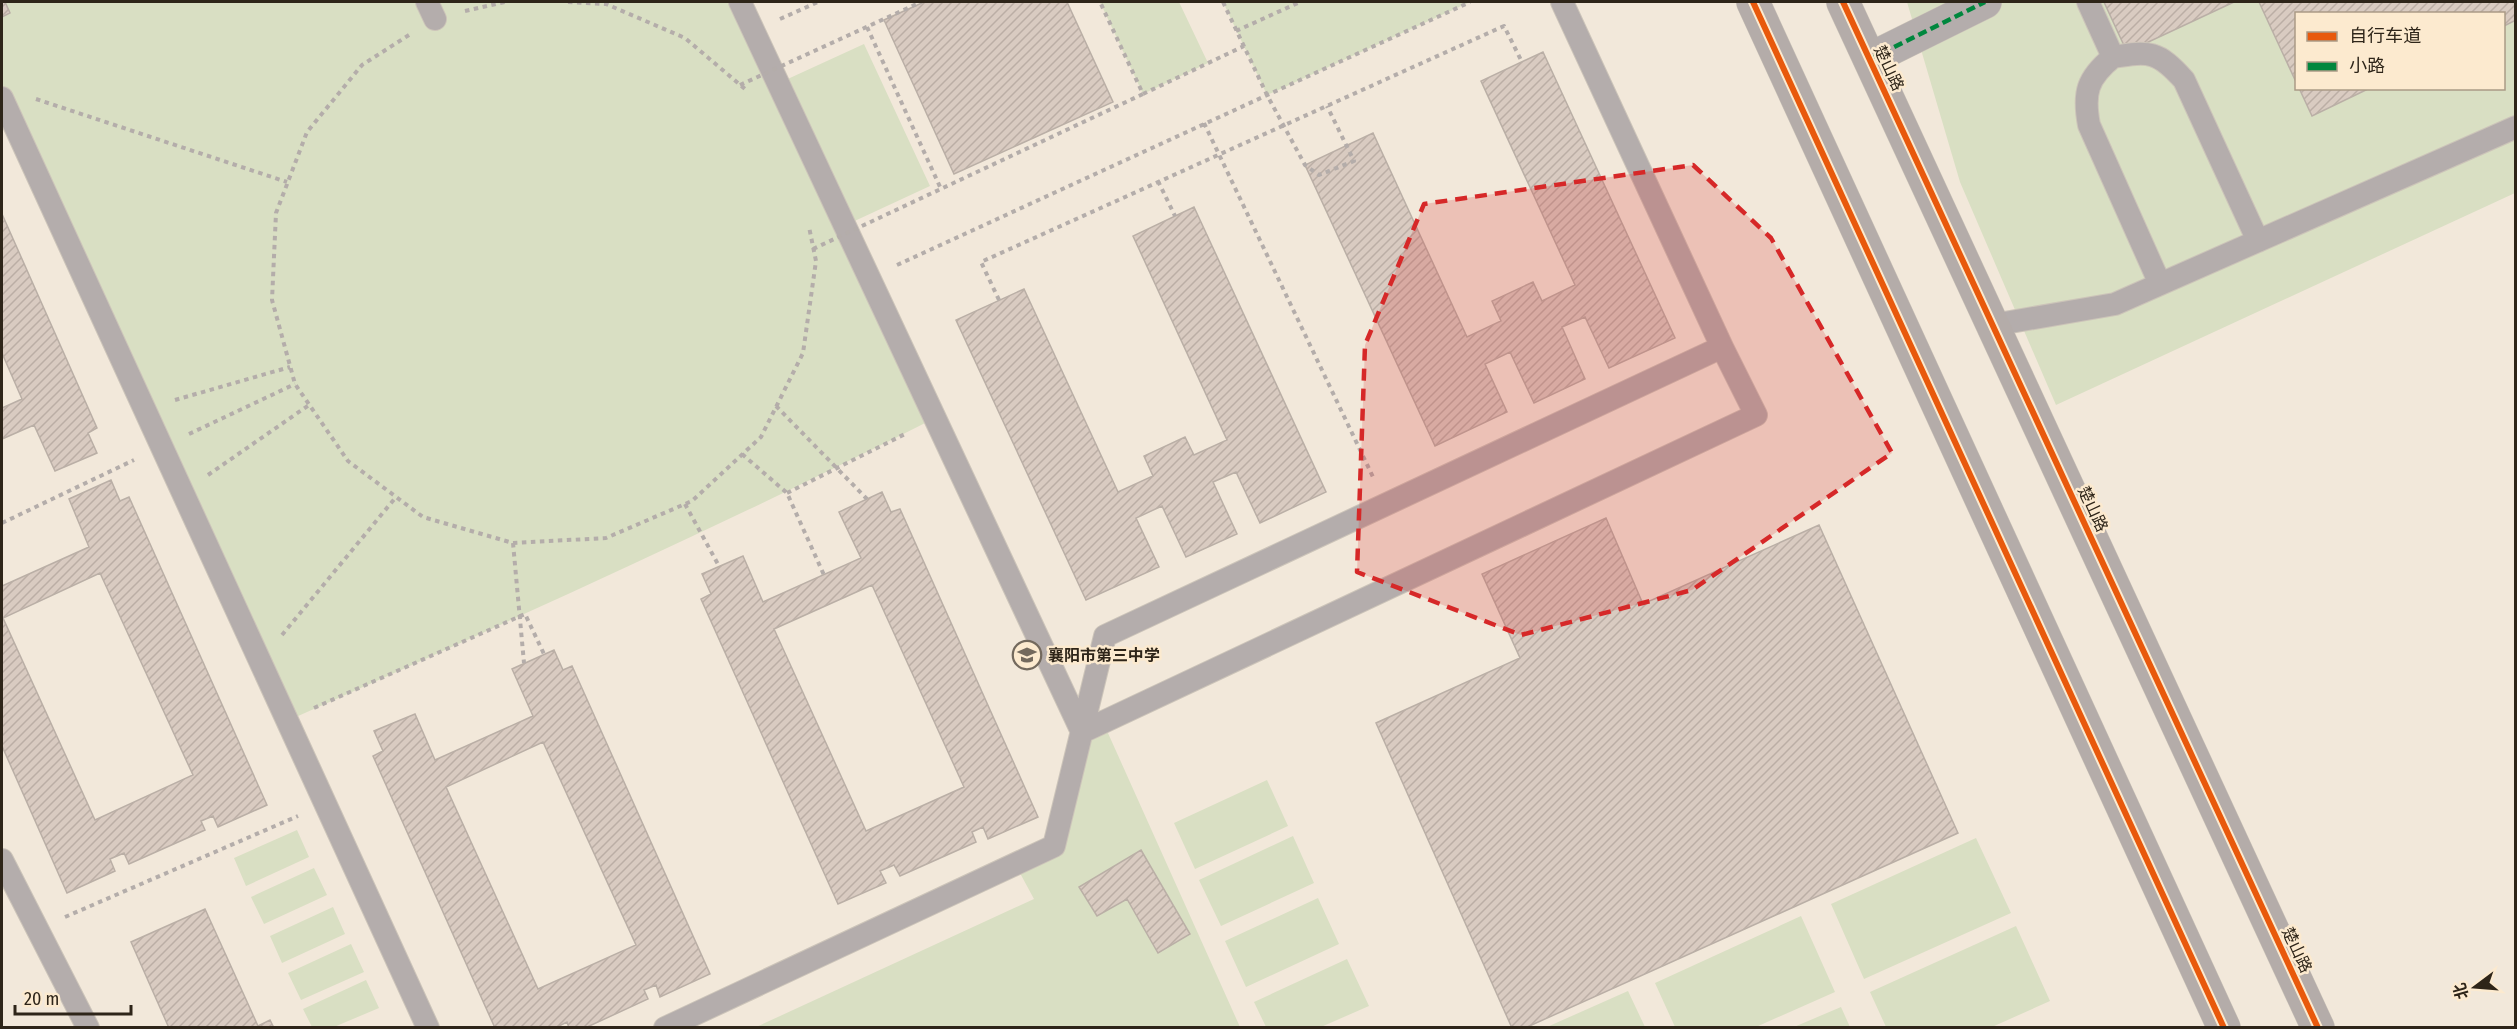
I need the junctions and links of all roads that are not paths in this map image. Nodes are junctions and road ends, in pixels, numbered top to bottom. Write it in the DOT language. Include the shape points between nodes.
graph roads {
  1 [pos="740,2"];
  2 [pos="1562,2"];
  3 [pos="1753,2"];
  4 [pos="1843,2"];
  5 [pos="1985,2"];
  6 [pos="2088,2"];
  7 [pos="2113,57"];
  8 [pos="1870,59"];
  9 [pos="2,98"];
  10 [pos="2516,127"];
  11 [pos="2258,241"];
  12 [pos="2160,284"];
  13 [pos="1993,325"];
  14 [pos="1722,347"];
  15 [pos="1082,732"];
  16 [pos="2,860"];
  17 [pos="88,1028"];
  18 [pos="428,1028"];
  19 [pos="664,1028"];
  20 [pos="2224,1028"];
  21 [pos="2318,1028"];
  1 -- 15 [label="lane"];
  2 -- 14 [label="lane"];
  3 -- 20 [label="main road"];
  4 -- 8 [label="main road, 楚山路"];
  5 -- 8 [label="street"];
  6 -- 7 [label="lane"];
  7 -- 11 [label="lane" via="2142,52 2165,60 2184,80"];
  7 -- 12 [label="lane" via="2095,72 2085,102 2089,125"];
  8 -- 13 [label="main road, 楚山路"];
  9 -- 18 [label="lane"];
  10 -- 11 [label="lane"];
  11 -- 12 [label="lane"];
  12 -- 13 [label="lane" via="2115,304"];
  13 -- 21 [label="main road, 楚山路"];
  14 -- 15 [label="lane" via="1105,636"];
  14 -- 15 [label="lane" via="1756,415"];
  15 -- 19 [label="lane" via="1054,846"];
  16 -- 17 [label="lane"];
}
